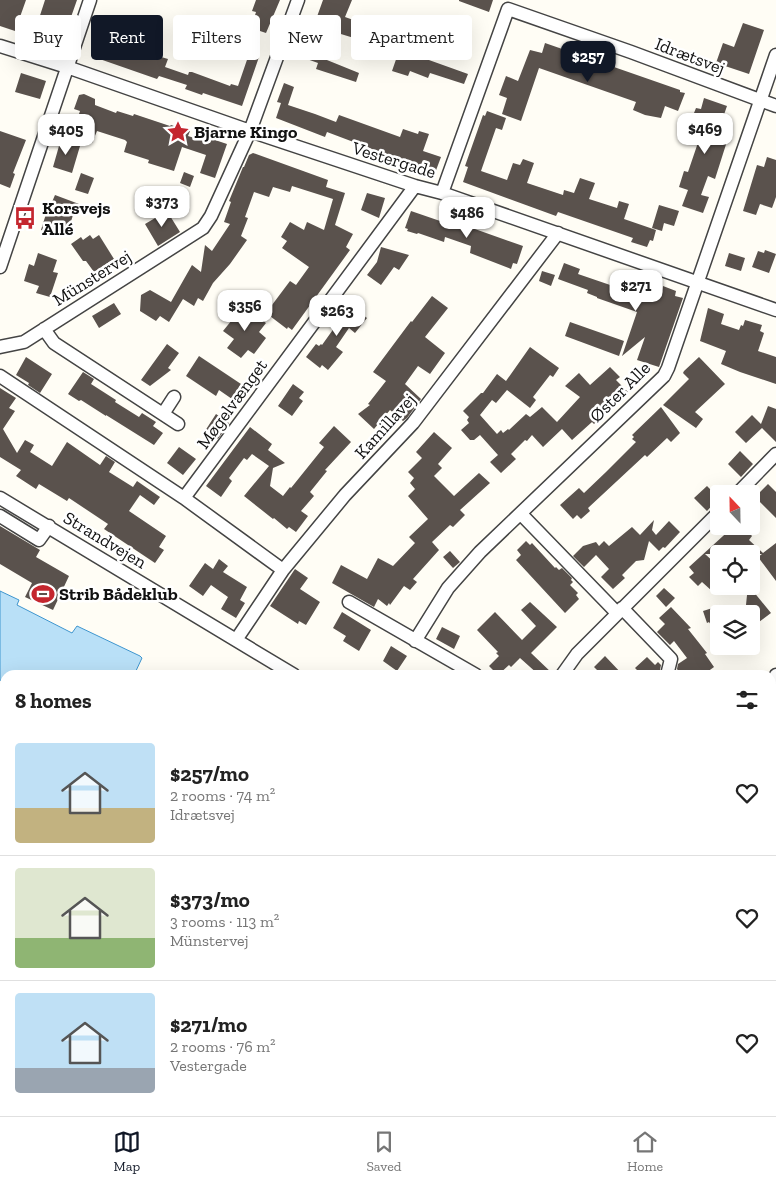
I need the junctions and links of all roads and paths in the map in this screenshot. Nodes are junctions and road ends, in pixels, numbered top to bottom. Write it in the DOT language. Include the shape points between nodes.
graph roads {
  1 [pos="90,0"];
  2 [pos="298,0"];
  3 [pos="509,5"];
  4 [pos="0,46"];
  5 [pos="776,55"];
  6 [pos="67,67"];
  7 [pos="760,101"];
  8 [pos="776,106"];
  9 [pos="250,132"];
  10 [pos="414,186"];
  11 [pos="442,193"];
  12 [pos="558,232"];
  13 [pos="0,267"];
  14 [pos="698,283"];
  15 [pos="776,310"];
  16 [pos="44,329"];
  17 [pos="0,347"];
  18 [pos="0,376"];
  19 [pos="174,397"];
  20 [pos="163,414"];
  21 [pos="178,424"];
  22 [pos="776,454"];
  23 [pos="746,485"];
  24 [pos="0,498"];
  25 [pos="184,498"];
  26 [pos="520,514"];
  27 [pos="0,516"];
  28 [pos="710,521"];
  29 [pos="49,526"];
  30 [pos="283,570"];
  31 [pos="349,602"];
  32 [pos="620,611"];
  33 [pos="236,640"];
  34 [pos="415,641"];
  35 [pos="286,670"];
  36 [pos="467,670"];
  37 [pos="566,670"];
  38 [pos="668,670"];
  1 -- 6 [label="street"];
  2 -- 9 [label="street, Münstervej"];
  3 -- 7 [label="street, Idrætsvej"];
  3 -- 11 [label="street, Idrætsvej"];
  4 -- 6 [label="street, Vestergade"];
  5 -- 7 [label="street, Øster Alle"];
  6 -- 9 [label="street, Vestergade"];
  6 -- 13 [label="street"];
  7 -- 8 [label="street, Idrætsvej"];
  7 -- 14 [label="street, Øster Alle"];
  9 -- 10 [label="street, Vestergade"];
  9 -- 16 [label="street, Münstervej" via="203,228"];
  10 -- 11 [label="street, Vestergade"];
  10 -- 25 [label="street, Møgelvænget"];
  11 -- 12 [label="street, Vestergade"];
  12 -- 14 [label="street, Vestergade"];
  12 -- 30 [label="street, Kamillavej" via="413,423 345,495"];
  14 -- 15 [label="street, Vestergade"];
  14 -- 26 [label="street, Øster Alle" via="664,376"];
  16 -- 17 [label="street, Münstervej" via="24,342"];
  16 -- 20 [label="street, Münstervej" via="54,343"];
  18 -- 25 [label="street"];
  19 -- 20 [label="street"];
  20 -- 21 [label="street, Münstervej"];
  22 -- 23 [label="street"];
  24 -- 29 [label="street, Strandvejen"];
  25 -- 30 [label="street"];
  26 -- 32 [label="street"];
  26 -- 34 [label="street, Øster Alle" via="448,588"];
  27 -- 29 [label="street" via="39,540"];
  28 -- 32 [label="street"];
  29 -- 33 [label="street, Strandvejen"];
  30 -- 33 [label="street, Kamillavej"];
  31 -- 34 [label="street"];
  32 -- 37 [label="street"];
  32 -- 38 [label="street" via="671,659"];
  33 -- 35 [label="street, Strandvejen"];
  34 -- 36 [label="street"];
}
